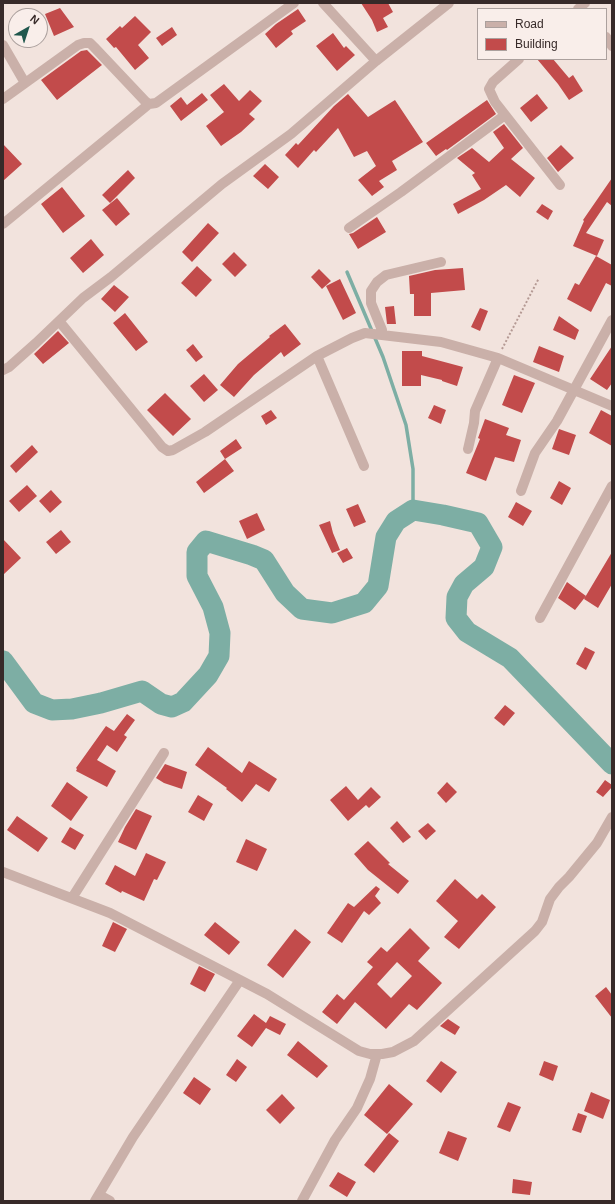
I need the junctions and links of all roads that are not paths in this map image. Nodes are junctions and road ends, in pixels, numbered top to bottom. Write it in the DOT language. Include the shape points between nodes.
graph roads {
  1 [pos="294,3"];
  2 [pos="323,3"];
  3 [pos="449,3"];
  4 [pos="3,45"];
  5 [pos="519,60"];
  6 [pos="376,61"];
  7 [pos="25,83"];
  8 [pos="3,99"];
  9 [pos="149,104"];
  10 [pos="505,115"];
  11 [pos="560,185"];
  12 [pos="3,224"];
  13 [pos="349,228"];
  14 [pos="441,262"];
  15 [pos="612,320"];
  16 [pos="59,321"];
  17 [pos="381,334"];
  18 [pos="316,356"];
  19 [pos="498,358"];
  20 [pos="3,370"];
  21 [pos="573,389"];
  22 [pos="612,406"];
  23 [pos="468,449"];
  24 [pos="364,466"];
  25 [pos="612,486"];
  26 [pos="521,490"];
  27 [pos="540,618"];
  28 [pos="164,753"];
  29 [pos="612,817"];
  30 [pos="3,872"];
  31 [pos="72,898"];
  32 [pos="240,980"];
  33 [pos="377,1054"];
  34 [pos="97,1198"];
  35 [pos="110,1201"];
  36 [pos="302,1201"];
  1 -- 9 [label="street" via="156,103"];
  2 -- 6 [label="street"];
  3 -- 6 [label="street"];
  4 -- 7 [label="street"];
  5 -- 10 [label="street" via="488,89"];
  6 -- 16 [label="street" via="291,134 222,184 83,298"];
  7 -- 8 [label="street"];
  7 -- 9 [label="street" via="78,46 90,43"];
  9 -- 12 [label="street"];
  10 -- 11 [label="street"];
  10 -- 13 [label="street"];
  14 -- 17 [label="street" via="386,275 377,282 371,291 371,303 382,330"];
  15 -- 21 [label="street"];
  16 -- 18 [label="street" via="168,451 205,432"];
  16 -- 20 [label="street"];
  17 -- 18 [label="street" via="365,333"];
  17 -- 19 [label="street" via="441,342"];
  18 -- 24 [label="street"];
  19 -- 21 [label="street"];
  19 -- 23 [label="street" via="475,411"];
  21 -- 22 [label="street"];
  21 -- 26 [label="street" via="557,421 535,453"];
  25 -- 27 [label="street"];
  28 -- 31 [label="street"];
  29 -- 33 [label="street" via="597,843 550,899 542,922 535,931 414,1041 393,1052"];
  30 -- 31 [label="street"];
  31 -- 32 [label="street" via="110,914"];
  32 -- 33 [label="street" via="359,1051"];
  32 -- 34 [label="street" via="133,1137"];
  33 -- 36 [label="street" via="370,1079 357,1108 335,1140"];
  34 -- 35 [label="street"];
}
